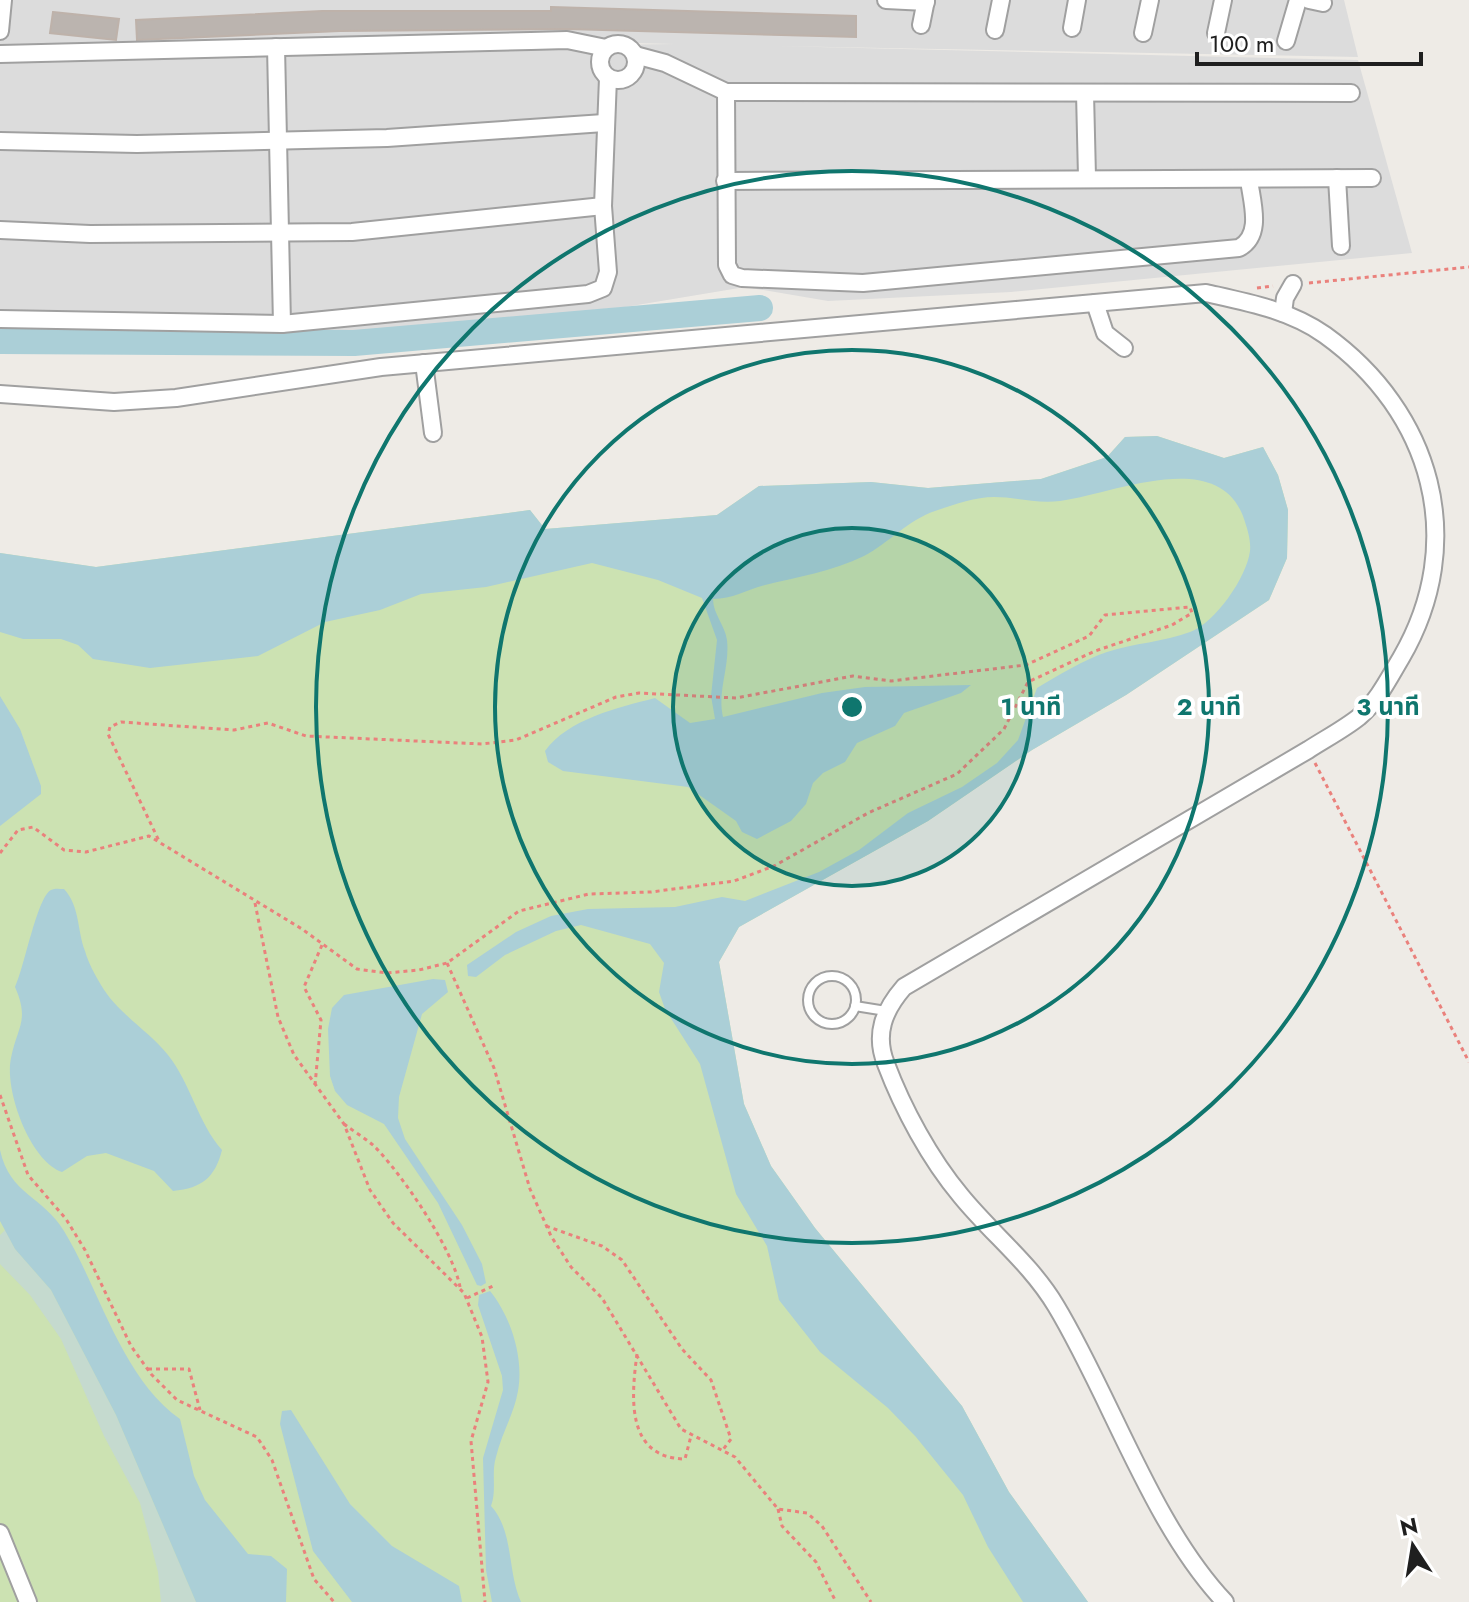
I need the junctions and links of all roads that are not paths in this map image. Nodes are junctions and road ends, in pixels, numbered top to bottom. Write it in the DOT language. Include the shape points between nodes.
graph roads {
  1 [pos="3,0"];
  2 [pos="886,0"];
  3 [pos="1001,0"];
  4 [pos="1077,0"];
  5 [pos="1150,0"];
  6 [pos="1223,0"];
  7 [pos="1298,0"];
  8 [pos="926,1"];
  9 [pos="921,25"];
  10 [pos="1072,28"];
  11 [pos="995,30"];
  12 [pos="0,31"];
  13 [pos="1143,33"];
  14 [pos="1216,33"];
  15 [pos="1286,41"];
  16 [pos="276,47"];
  17 [pos="606,48"];
  18 [pos="0,54"];
  19 [pos="635,55"];
  20 [pos="608,78"];
  21 [pos="726,92"];
  22 [pos="1085,93"];
  23 [pos="1351,93"];
  24 [pos="604,123"];
  25 [pos="0,141"];
  26 [pos="278,141"];
  27 [pos="1087,177"];
  28 [pos="1337,178"];
  29 [pos="1372,178"];
  30 [pos="1249,180"];
  31 [pos="725,181"];
  32 [pos="603,206"];
  33 [pos="0,230"];
  34 [pos="279,232"];
  35 [pos="1341,246"];
  36 [pos="1293,284"];
  37 [pos="1095,303"];
  38 [pos="1283,313"];
  39 [pos="0,319"];
  40 [pos="282,324"];
  41 [pos="1124,348"];
  42 [pos="424,363"];
  43 [pos="0,394"];
  44 [pos="433,433"];
  45 [pos="855,1006"];
  46 [pos="886,1011"];
  47 [pos="0,1533"];
  48 [pos="28,1602"];
  49 [pos="1225,1602"];
  1 -- 12 [label="street"];
  2 -- 8 [label="street"];
  3 -- 11 [label="street"];
  4 -- 10 [label="street"];
  5 -- 13 [label="street"];
  6 -- 14 [label="street"];
  7 -- 15 [label="street"];
  8 -- 9 [label="street"];
  16 -- 17 [label="street" via="567,40"];
  16 -- 18 [label="street"];
  16 -- 26 [label="street"];
  17 -- 19 [label="street" via="622,44"];
  17 -- 20 [label="street" via="599,63"];
  19 -- 20 [label="street" via="630,76"];
  19 -- 21 [label="street"];
  20 -- 24 [label="street"];
  21 -- 22 [label="street"];
  21 -- 31 [label="street"];
  22 -- 23 [label="street"];
  22 -- 27 [label="street"];
  24 -- 26 [label="street"];
  24 -- 32 [label="street"];
  25 -- 26 [label="street"];
  26 -- 34 [label="street"];
  27 -- 30 [label="street"];
  27 -- 31 [label="street"];
  28 -- 29 [label="street"];
  28 -- 30 [label="street"];
  28 -- 35 [label="street"];
  30 -- 31 [label="street" via="1255,232 1239,248 863,283 732,275 727,265"];
  32 -- 34 [label="street" via="422,226"];
  32 -- 40 [label="street" via="608,272 603,288 588,294"];
  33 -- 34 [label="street"];
  34 -- 40 [label="street"];
  36 -- 38 [label="street"];
  37 -- 38 [label="street" via="1206,293"];
  37 -- 41 [label="street" via="1105,333"];
  37 -- 42 [label="street"];
  38 -- 46 [label="street" via="1323,333 1372,374 1400,409 1423,454 1436,499 1438,543 1430,593 1413,638 1359,717 904,987"];
  39 -- 40 [label="street"];
  42 -- 43 [label="street" via="176,398 114,402"];
  42 -- 44 [label="street"];
  45 -- 45 [label="lane" via="846,1019 831,1024 817,1019 808,998 821,979 836,977 849,984"];
  45 -- 46 [label="lane"];
  46 -- 49 [label="street" via="881,1043 885,1063 934,1159 1056,1305 1175,1531"];
  47 -- 48 [label="street"];
}
